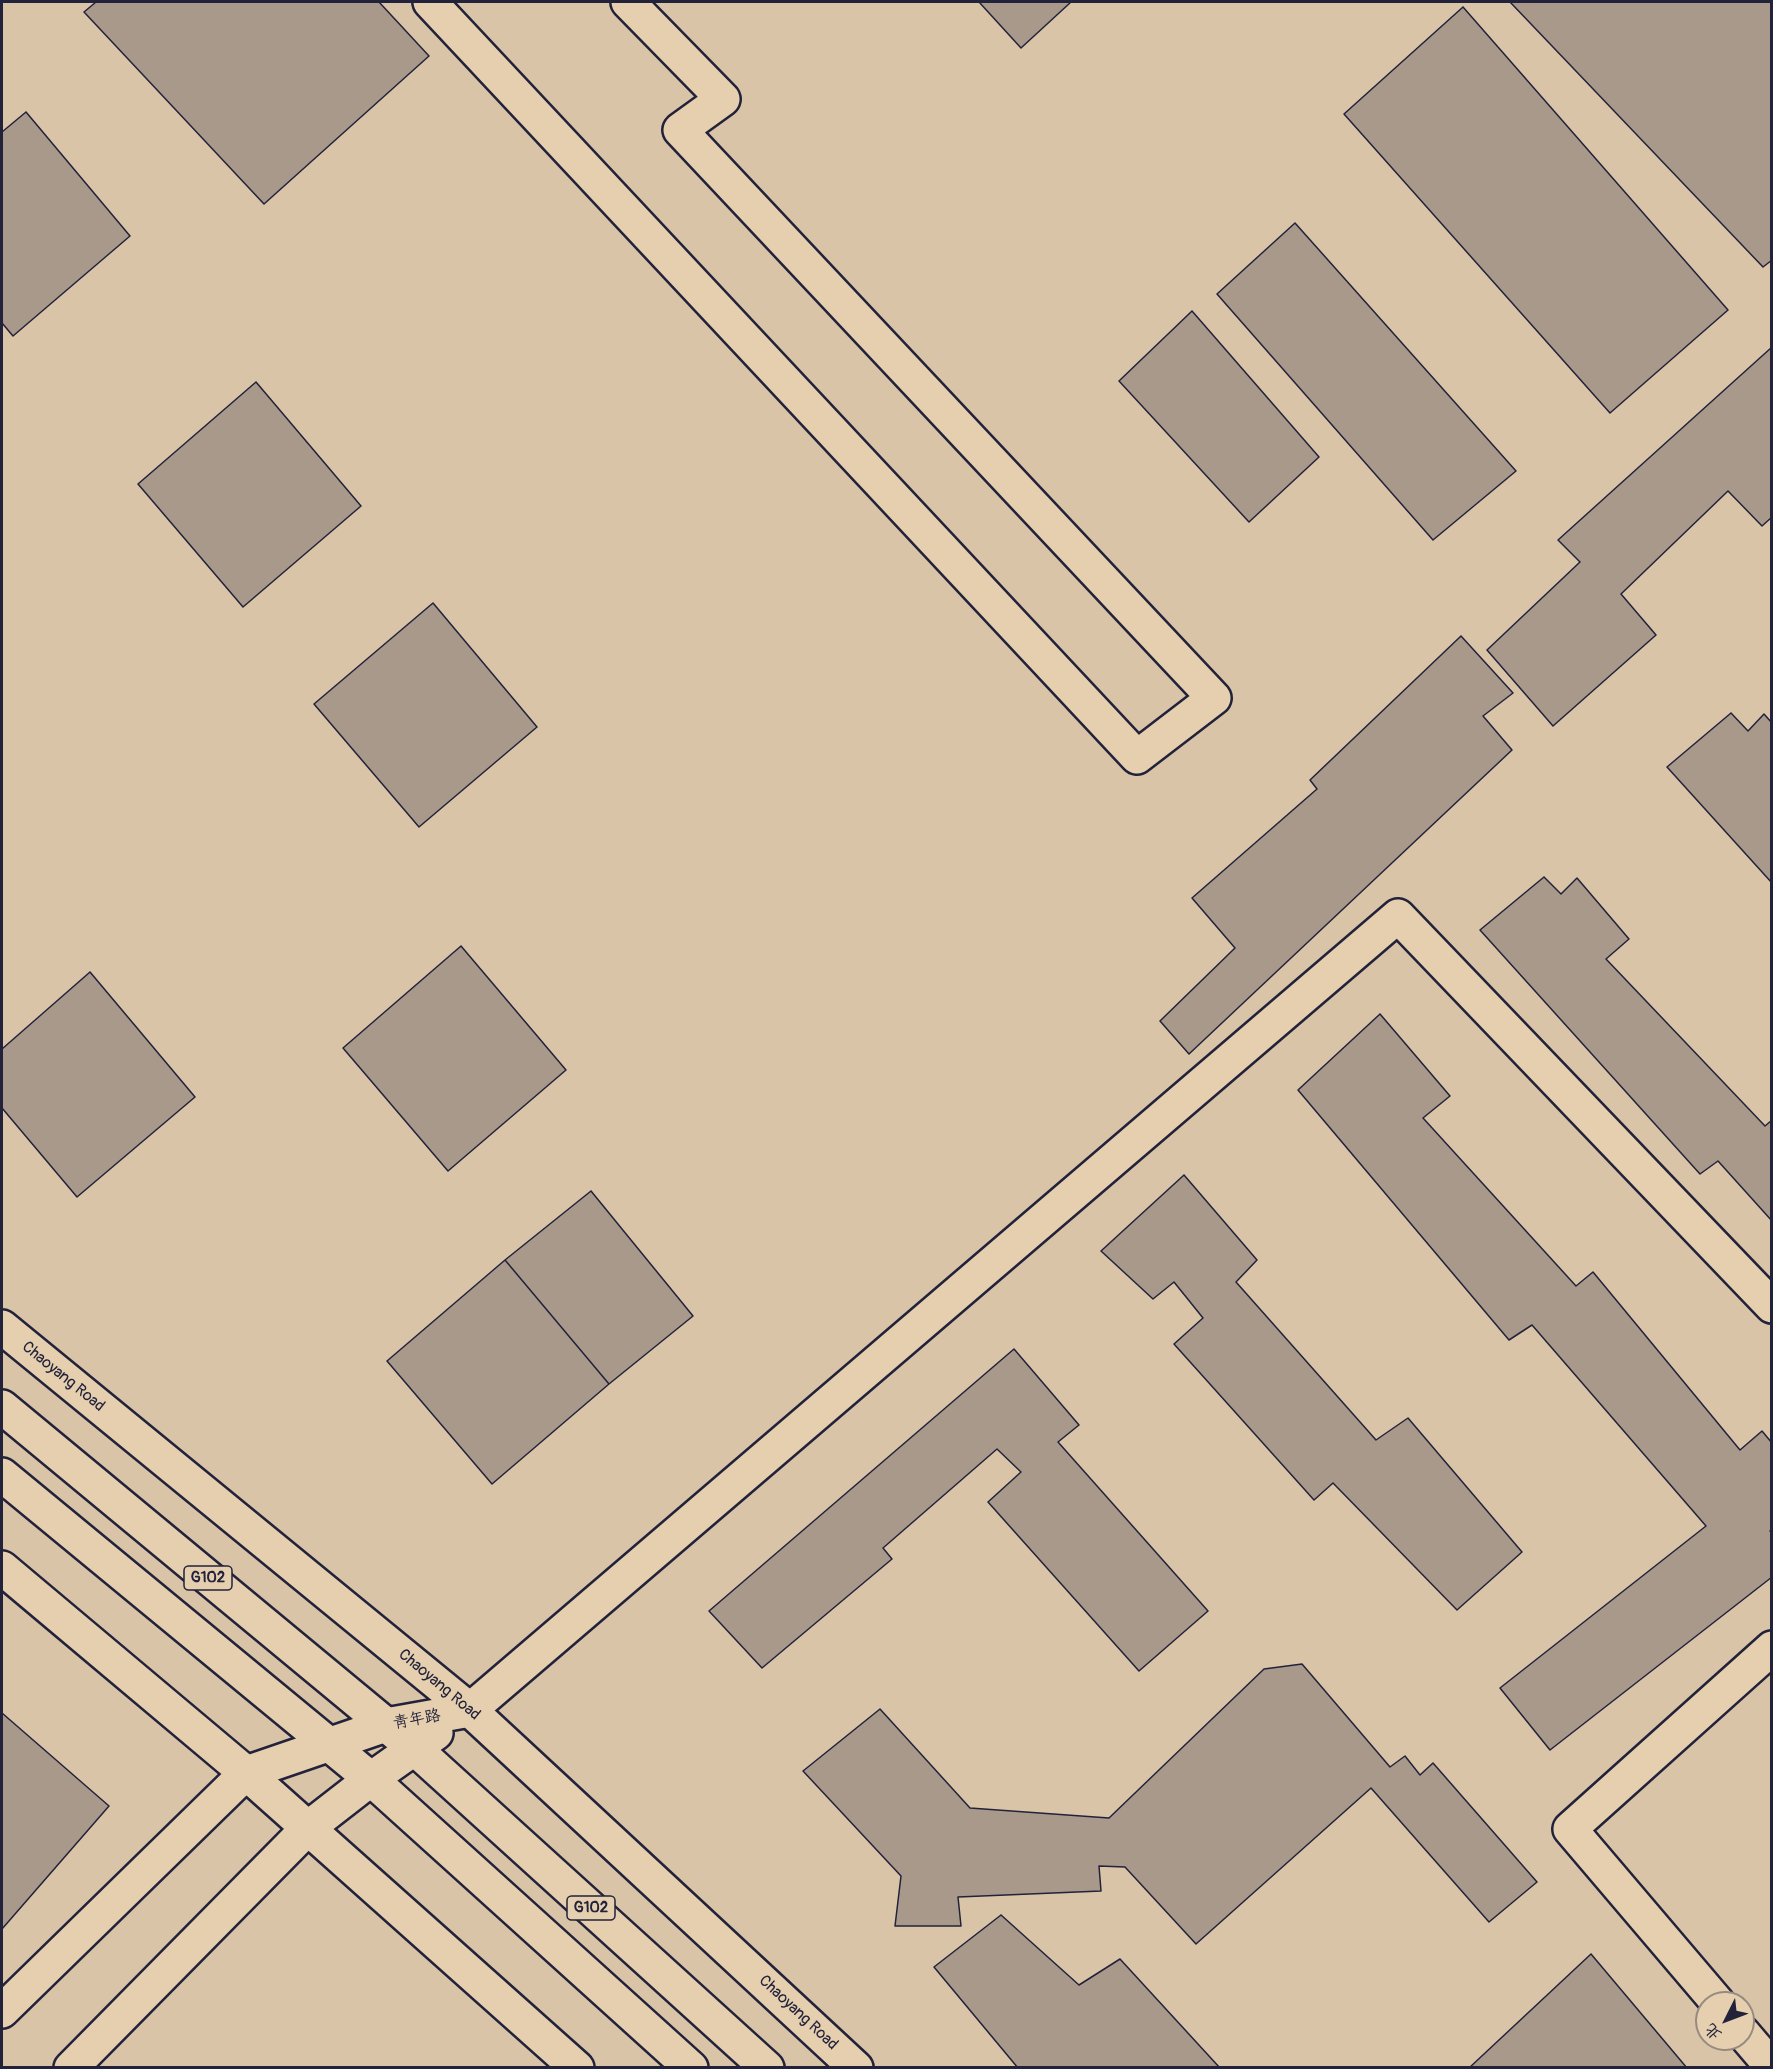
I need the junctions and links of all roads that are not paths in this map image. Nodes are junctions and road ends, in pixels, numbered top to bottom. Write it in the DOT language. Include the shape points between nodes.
graph roads {
  1 [pos="430,2"];
  2 [pos="628,2"];
  3 [pos="1772,1306"];
  4 [pos="2,1327"];
  5 [pos="2,1407"];
  6 [pos="2,1475"];
  7 [pos="2,1568"];
  8 [pos="1772,1648"];
  9 [pos="470,1710"];
  10 [pos="386,1725"];
  11 [pos="329,1745"];
  12 [pos="414,1748"];
  13 [pos="246,1773"];
  14 [pos="371,1779"];
  15 [pos="308,1828"];
  16 [pos="1708,1991"];
  17 [pos="2,2011"];
  18 [pos="1755,2047"];
  19 [pos="71,2067"];
  20 [pos="577,2067"];
  21 [pos="691,2067"];
  22 [pos="767,2067"];
  23 [pos="856,2067"];
  24 [pos="1772,2067"];
  1 -- 2 [label="main road" via="1137,757 1214,698 680,130 723,99"];
  3 -- 9 [label="main road" via="1398,916"];
  4 -- 9 [label="main road, Chaoyang Road"];
  5 -- 10 [label="main road, G102"];
  6 -- 11 [label="main road"];
  7 -- 13 [label="main road"];
  8 -- 16 [label="main road" via="1570,1829"];
  9 -- 10 [label="main road, 青年路"];
  9 -- 12 [label="main road, 青年路"];
  9 -- 23 [label="main road, Chaoyang Road"];
  10 -- 11 [label="main road, 青年路"];
  10 -- 12 [label="main road, G102"];
  11 -- 13 [label="main road, 青年路"];
  11 -- 14 [label="main road"];
  12 -- 14 [label="main road, 青年路"];
  12 -- 22 [label="main road, G102"];
  13 -- 15 [label="main road"];
  13 -- 17 [label="main road, 青年路"];
  14 -- 15 [label="main road, 青年路"];
  14 -- 21 [label="main road"];
  15 -- 19 [label="main road, 青年路"];
  15 -- 20 [label="main road"];
  18 -- 24 [label="main road"];
}
